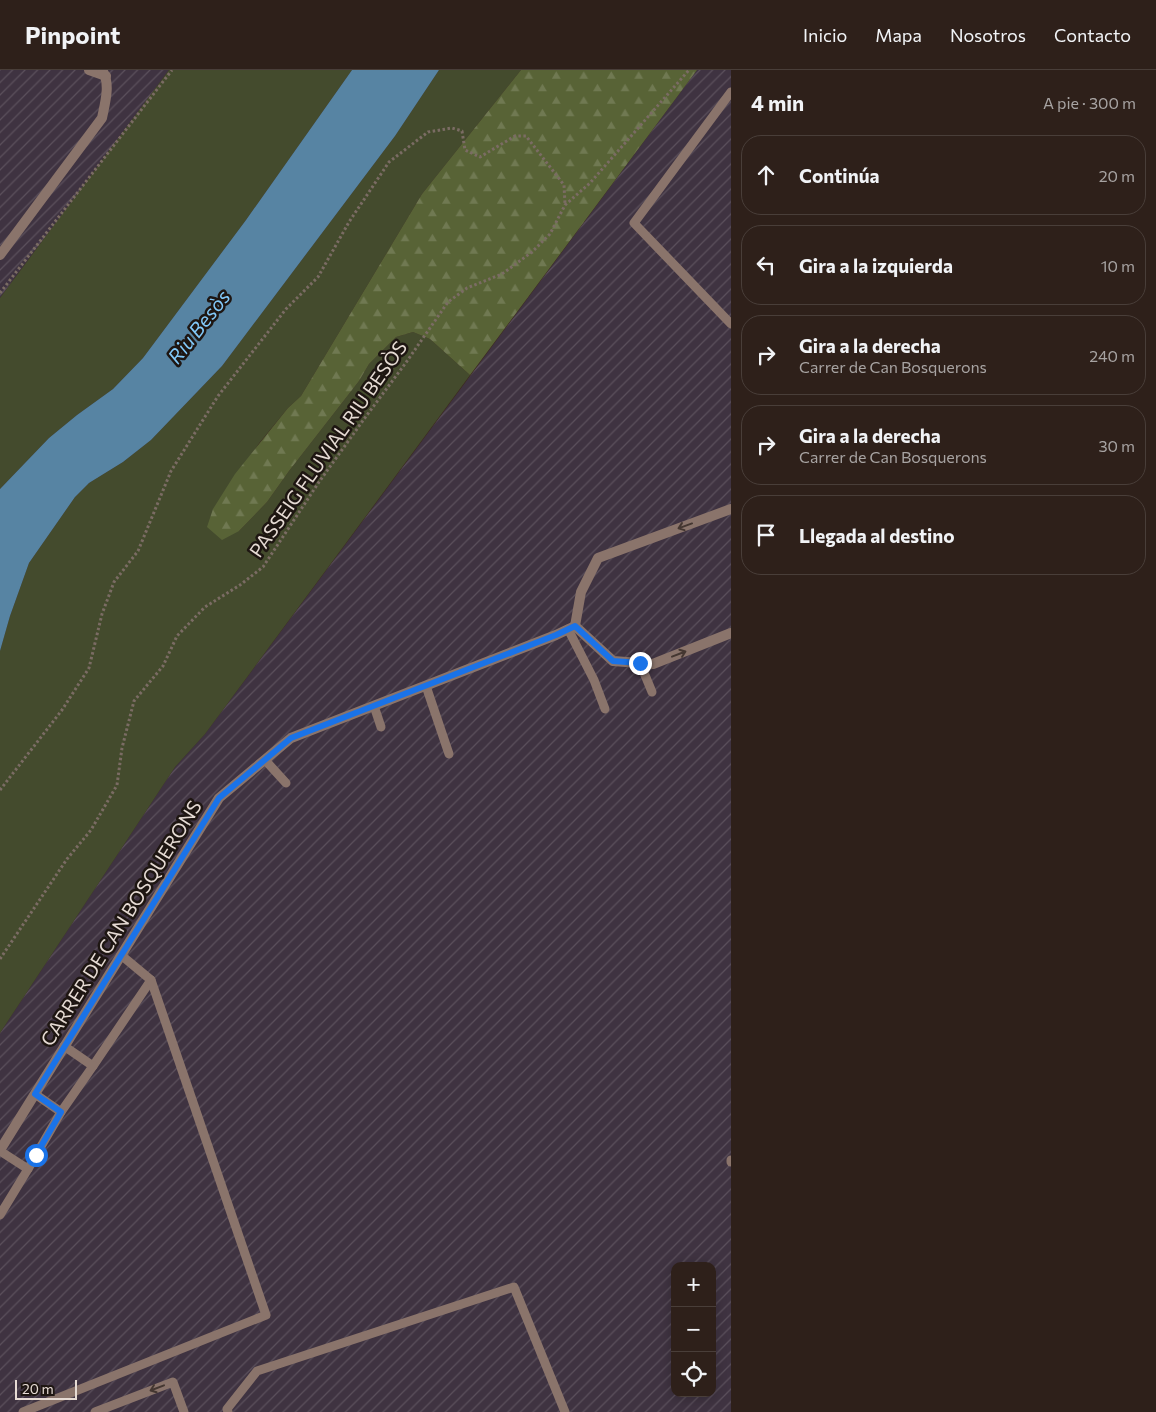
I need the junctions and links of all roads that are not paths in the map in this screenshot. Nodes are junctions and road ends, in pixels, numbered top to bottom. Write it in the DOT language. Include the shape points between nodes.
graph roads {
  1 [pos="89,70"];
  2 [pos="104,73"];
  3 [pos="731,92"];
  4 [pos="0,255"];
  5 [pos="731,324"];
  6 [pos="731,509"];
  7 [pos="572,628"];
  8 [pos="731,634"];
  9 [pos="640,663"];
  10 [pos="426,686"];
  11 [pos="652,692"];
  12 [pos="374,706"];
  13 [pos="605,709"];
  14 [pos="381,727"];
  15 [pos="449,754"];
  16 [pos="265,760"];
  17 [pos="286,783"];
  18 [pos="121,955"];
  19 [pos="151,980"];
  20 [pos="64,1046"];
  21 [pos="94,1066"];
  22 [pos="35,1094"];
  23 [pos="61,1112"];
  24 [pos="0,1151"];
  25 [pos="28,1169"];
  26 [pos="0,1215"];
  27 [pos="23,1412"];
  28 [pos="95,1412"];
  29 [pos="184,1412"];
  30 [pos="228,1412"];
  31 [pos="565,1412"];
  1 -- 2 [label="street"];
  2 -- 4 [label="street" via="106,98 102,118"];
  3 -- 5 [label="lane" via="634,224"];
  6 -- 7 [label="street, one-way" via="598,558 581,592"];
  7 -- 9 [label="street" via="613,661"];
  7 -- 10 [label="street, CARRER DE CAN BOSQUERONS"];
  7 -- 13 [label="lane"];
  9 -- 8 [label="street, one-way" via="652,664"];
  9 -- 11 [label="lane"];
  10 -- 12 [label="street, CARRER DE CAN BOSQUERONS"];
  10 -- 15 [label="lane"];
  12 -- 14 [label="lane"];
  12 -- 16 [label="street, CARRER DE CAN BOSQUERONS" via="291,738"];
  16 -- 17 [label="lane"];
  16 -- 18 [label="street, CARRER DE CAN BOSQUERONS" via="219,798"];
  18 -- 19 [label="lane"];
  18 -- 20 [label="street, CARRER DE CAN BOSQUERONS"];
  19 -- 21 [label="lane"];
  19 -- 27 [label="lane" via="266,1315"];
  20 -- 21 [label="lane"];
  20 -- 22 [label="street, CARRER DE CAN BOSQUERONS"];
  21 -- 23 [label="lane"];
  22 -- 23 [label="lane"];
  22 -- 24 [label="street, CARRER DE CAN BOSQUERONS"];
  23 -- 25 [label="lane"];
  24 -- 25 [label="lane"];
  25 -- 26 [label="lane"];
  29 -- 28 [label="lane, one-way" via="173,1382"];
  30 -- 31 [label="lane" via="227,1409 257,1371 514,1287"];
}
